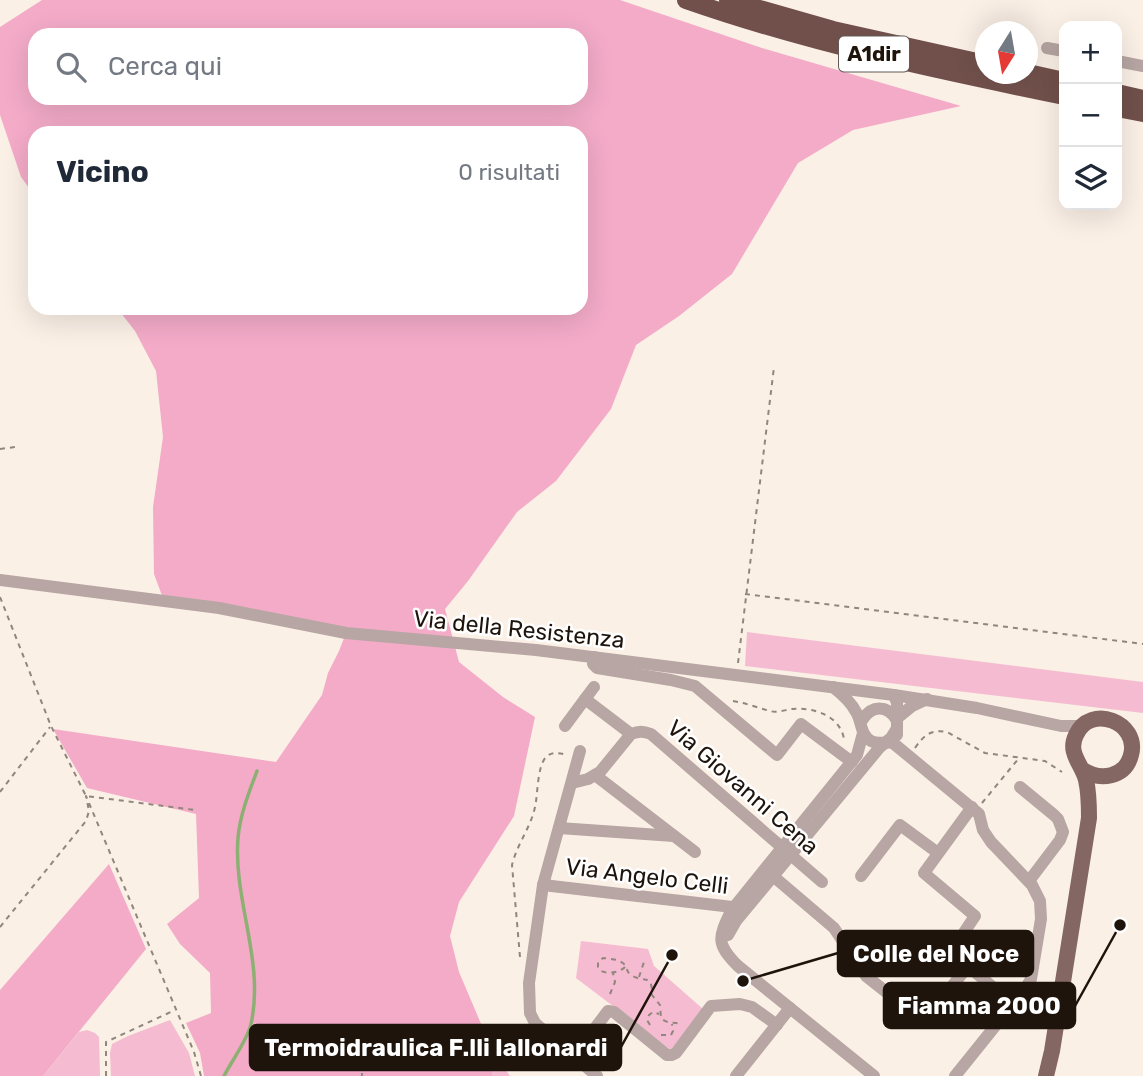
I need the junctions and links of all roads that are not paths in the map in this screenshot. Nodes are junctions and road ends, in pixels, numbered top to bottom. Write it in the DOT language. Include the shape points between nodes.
graph roads {
  1 [pos="686,0"];
  2 [pos="728,0"];
  3 [pos="1047,48"];
  4 [pos="1059,50"];
  5 [pos="975,62"];
  6 [pos="1122,62"];
  7 [pos="1143,66"];
  8 [pos="1038,75"];
  9 [pos="1059,80"];
  10 [pos="1122,94"];
  11 [pos="1059,95"];
  12 [pos="1143,99"];
  13 [pos="1122,109"];
  14 [pos="1143,113"];
  15 [pos="0,580"];
  16 [pos="594,657"];
  17 [pos="594,687"];
  18 [pos="833,687"];
  19 [pos="874,692"];
  20 [pos="894,695"];
  21 [pos="585,699"];
  22 [pos="927,699"];
  23 [pos="1033,721"];
  24 [pos="863,725"];
  25 [pos="896,725"];
  26 [pos="565,726"];
  27 [pos="1082,726"];
  28 [pos="1135,732"];
  29 [pos="631,734"];
  30 [pos="885,742"];
  31 [pos="1073,748"];
  32 [pos="1137,750"];
  33 [pos="579,754"];
  34 [pos="907,754"];
  35 [pos="847,758"];
  36 [pos="1083,770"];
  37 [pos="595,775"];
  38 [pos="1112,776"];
  39 [pos="572,783"];
  40 [pos="1020,787"];
  41 [pos="974,809"];
  42 [pos="1090,818"];
  43 [pos="559,828"];
  44 [pos="674,836"];
  45 [pos="786,851"];
  46 [pos="695,852"];
  47 [pos="938,853"];
  48 [pos="772,876"];
  49 [pos="861,876"];
  50 [pos="1029,881"];
  51 [pos="822,882"];
  52 [pos="543,885"];
  53 [pos="740,908"];
  54 [pos="968,966"];
  55 [pos="1013,1004"];
  56 [pos="790,1008"];
  57 [pos="777,1025"];
  58 [pos="573,1057"];
  59 [pos="597,1076"];
  60 [pos="736,1076"];
  61 [pos="874,1076"];
  62 [pos="955,1076"];
  63 [pos="1046,1076"];
  1 -- 11 [label="highway, A1dir" via="827,44"];
  2 -- 5 [label="highway, A1dir" via="833,30"];
  3 -- 4 [label="street"];
  6 -- 7 [label="street"];
  8 -- 9 [label="highway"];
  10 -- 12 [label="highway"];
  13 -- 14 [label="highway"];
  15 -- 16 [label="street, Via della Resistenza" via="219,608 346,633"];
  16 -- 18 [label="street, Via della Resistenza"];
  16 -- 35 [label="street" via="597,668 695,686 777,755 801,724"];
  17 -- 21 [label="street"];
  18 -- 19 [label="street, Via della Resistenza"];
  18 -- 24 [label="street" via="852,704"];
  19 -- 20 [label="street, Via della Resistenza"];
  19 -- 24 [label="street" via="864,710"];
  20 -- 22 [label="street, Via della Resistenza"];
  20 -- 25 [label="street"];
  21 -- 26 [label="street"];
  21 -- 29 [label="street"];
  22 -- 23 [label="street, Via della Resistenza"];
  22 -- 25 [label="street" via="912,706"];
  23 -- 27 [label="street, Via della Resistenza"];
  23 -- 31 [label="street, Via della Resistenza" via="1059,733"];
  24 -- 25 [label="street" via="872,709 881,708 891,712"];
  24 -- 30 [label="street" via="871,741"];
  24 -- 35 [label="street" via="860,748"];
  25 -- 30 [label="street"];
  25 -- 34 [label="street"];
  27 -- 28 [label="main road" via="1091,720 1111,719"];
  27 -- 31 [label="main road"];
  28 -- 32 [label="main road" via="1132,743"];
  29 -- 37 [label="street, Via Giovanni Cena"];
  29 -- 45 [label="street, Via Giovanni Cena" via="651,734"];
  30 -- 34 [label="street"];
  30 -- 45 [label="street"];
  31 -- 36 [label="main road"];
  32 -- 38 [label="main road"];
  33 -- 39 [label="street"];
  34 -- 41 [label="street"];
  35 -- 45 [label="street"];
  36 -- 38 [label="main road"];
  36 -- 42 [label="main road"];
  37 -- 39 [label="street, Via Giovanni Cena"];
  37 -- 44 [label="street"];
  38 -- 42 [label="main road"];
  39 -- 43 [label="street"];
  40 -- 50 [label="street" via="1055,815 1063,832"];
  41 -- 47 [label="street"];
  41 -- 50 [label="street" via="991,842"];
  42 -- 63 [label="main road"];
  43 -- 44 [label="street"];
  43 -- 52 [label="street"];
  44 -- 46 [label="street"];
  45 -- 48 [label="street"];
  45 -- 51 [label="street, Via Giovanni Cena"];
  45 -- 53 [label="street"];
  47 -- 49 [label="street" via="900,825"];
  47 -- 54 [label="street" via="924,873 975,916 951,952"];
  48 -- 53 [label="street"];
  48 -- 54 [label="street" via="834,928 866,976 924,1022"];
  50 -- 55 [label="street" via="1040,901 1041,919 1031,979"];
  52 -- 53 [label="street, Via Angelo Celli"];
  52 -- 58 [label="street" via="529,983 530,1013"];
  53 -- 56 [label="street" via="723,928 722,947"];
  54 -- 55 [label="street"];
  55 -- 62 [label="street"];
  56 -- 57 [label="street"];
  56 -- 61 [label="street"];
  57 -- 58 [label="street" via="752,1007 711,1006 676,1053 667,1055 608,1011"];
  57 -- 60 [label="street"];
  58 -- 59 [label="street"];
}
